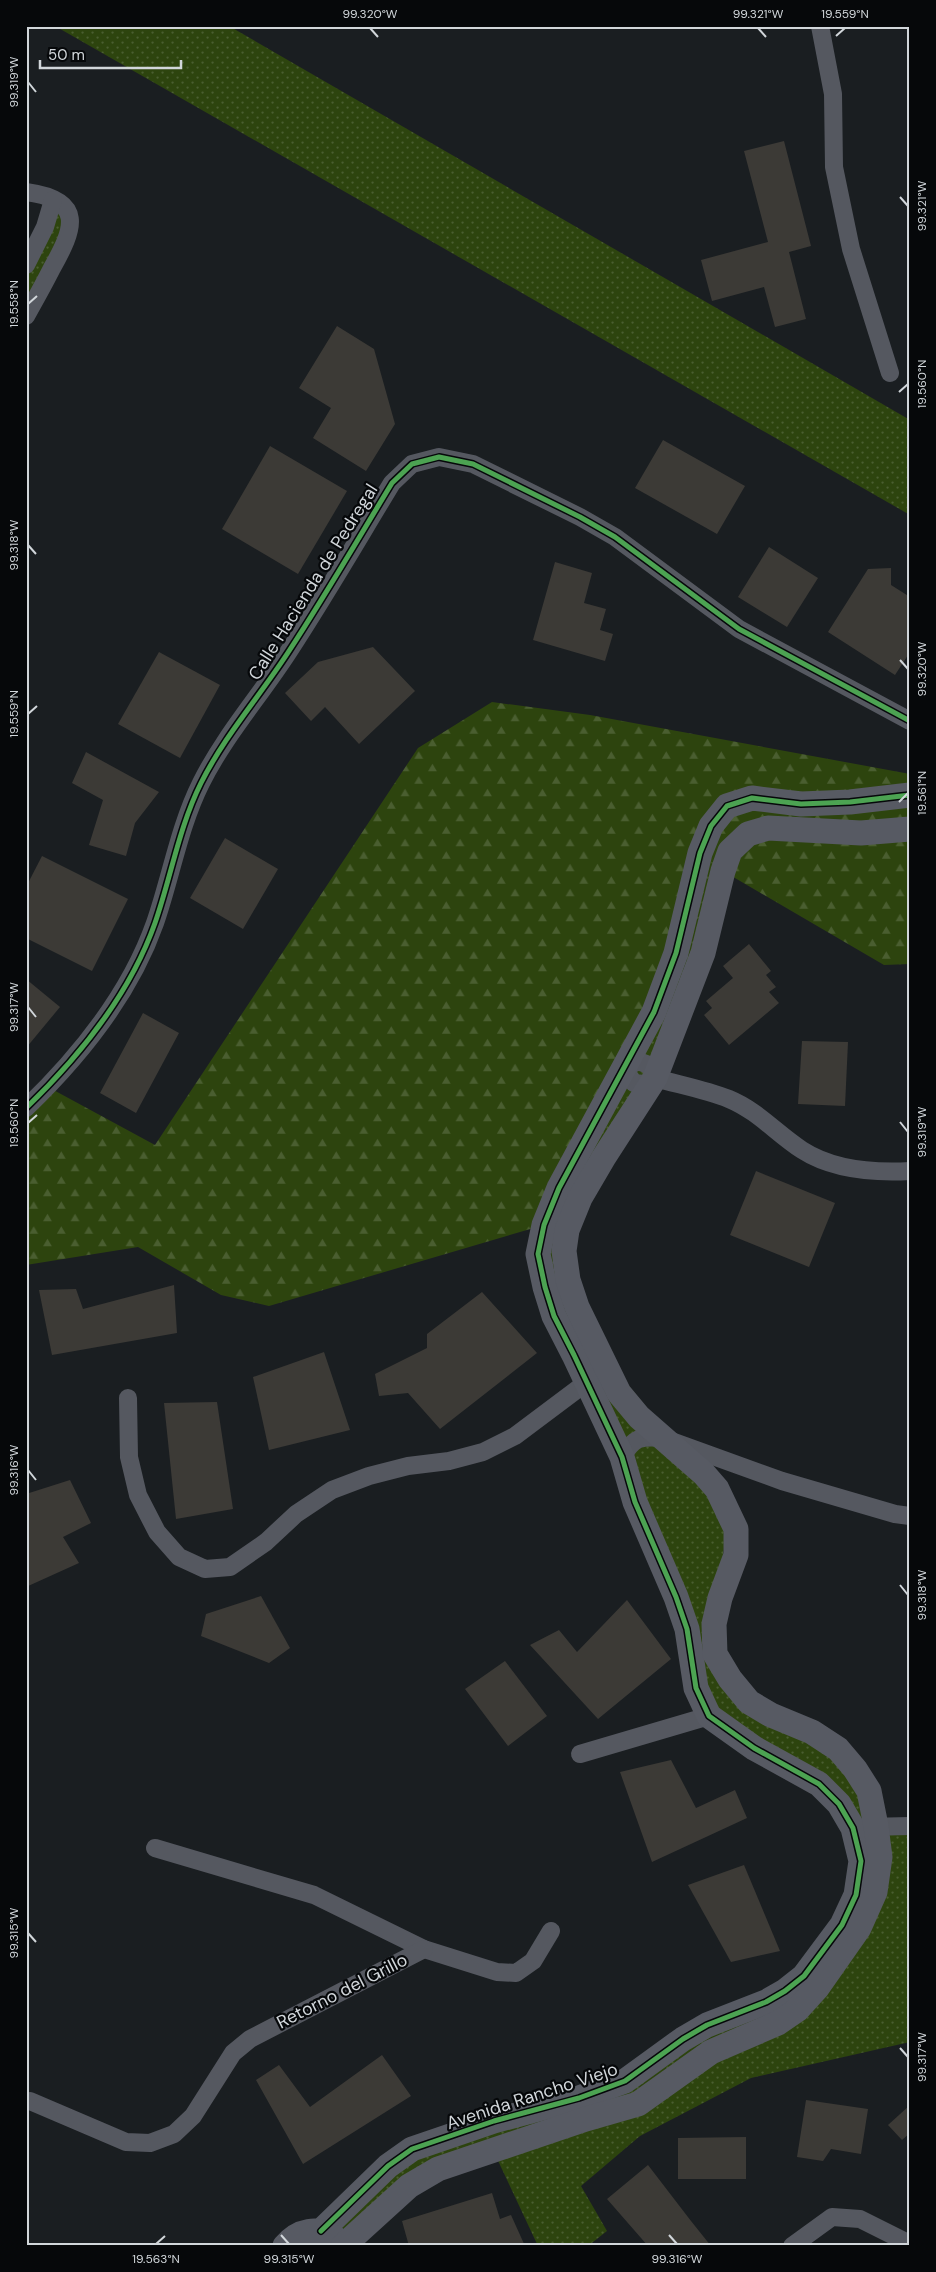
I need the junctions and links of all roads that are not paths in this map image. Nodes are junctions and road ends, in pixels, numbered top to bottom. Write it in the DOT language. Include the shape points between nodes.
graph roads {
  1 [pos="820,26"];
  2 [pos="26,192"];
  3 [pos="53,200"];
  4 [pos="26,265"];
  5 [pos="26,316"];
  6 [pos="890,373"];
  7 [pos="910,721"];
  8 [pos="910,795"];
  9 [pos="910,829"];
  10 [pos="624,1069"];
  11 [pos="656,1078"];
  12 [pos="26,1108"];
  13 [pos="910,1171"];
  14 [pos="596,1376"];
  15 [pos="128,1398"];
  16 [pos="663,1438"];
  17 [pos="622,1457"];
  18 [pos="910,1516"];
  19 [pos="709,1716"];
  20 [pos="580,1754"];
  21 [pos="910,1826"];
  22 [pos="865,1827"];
  23 [pos="155,1848"];
  24 [pos="551,1931"];
  25 [pos="424,1948"];
  26 [pos="28,2099"];
  27 [pos="582,2108"];
  28 [pos="321,2231"];
  29 [pos="910,2244"];
  30 [pos="285,2246"];
  31 [pos="343,2246"];
  32 [pos="792,2246"];
  1 -- 6 [label="street" via="833,94 834,166 849,240"];
  2 -- 3 [label="street"];
  3 -- 4 [label="street" via="46,227"];
  3 -- 5 [label="street" via="66,208 72,224 68,239"];
  7 -- 12 [label="street, Calle Hacienda de Pedregal" via="739,629 615,537 580,516 473,464 439,457 412,464 392,483 290,651 223,744 200,785 155,923 122,993 93,1034"];
  8 -- 10 [label="street" via="800,804 752,798 727,806 710,826 700,853 676,953 654,1012"];
  9 -- 11 [label="street" via="861,833 768,828 748,834 730,851 722,871 703,953"];
  10 -- 11 [label="street" via="638,1061 643,1062 649,1065"];
  10 -- 14 [label="street" via="559,1188 544,1225 538,1254 554,1316"];
  11 -- 13 [label="street" via="730,1100 766,1120 802,1150 832,1164 883,1172"];
  11 -- 14 [label="street" via="604,1157 580,1198 567,1230 564,1252 568,1280"];
  14 -- 15 [label="street" via="515,1436 483,1452 449,1461 408,1466 332,1490 296,1514 266,1542 230,1567 205,1570 179,1557 157,1532 138,1495 129,1456"];
  14 -- 16 [label="street" via="619,1393"];
  14 -- 17 [label="street"];
  16 -- 17 [label="street" via="644,1436 630,1444"];
  16 -- 18 [label="street" via="782,1481"];
  16 -- 22 [label="street, Avenida Rancho Viejo" via="717,1489 736,1529 736,1555 714,1624 715,1654 749,1702 812,1732 838,1749 869,1792"];
  17 -- 19 [label="street" via="635,1502 687,1629 696,1688"];
  19 -- 20 [label="street"];
  19 -- 22 [label="street" via="748,1744 818,1784"];
  21 -- 22 [label="street"];
  22 -- 27 [label="street, Avenida Rancho Viejo" via="856,1895 842,1925 804,1976 766,2002 707,2025 683,2039 625,2082"];
  22 -- 27 [label="street, Avenida Rancho Viejo" via="880,1857 875,1892 859,1928 817,1988 797,2010 778,2023 711,2052 638,2104"];
  23 -- 25 [label="street, Retorno del Grillo" via="314,1895"];
  24 -- 25 [label="street" via="533,1961 516,1973 497,1972"];
  25 -- 26 [label="street, Retorno del Grillo" via="250,2039 233,2054 193,2116 174,2134 150,2143 126,2142"];
  27 -- 28 [label="street, Avenida Rancho Viejo" via="494,2121 412,2149 388,2166"];
  27 -- 31 [label="street, Avenida Rancho Viejo" via="438,2169 409,2186"];
  28 -- 30 [label="street" via="302,2233"];
  28 -- 31 [label="street"];
  29 -- 32 [label="street" via="860,2219 832,2217"];
}
